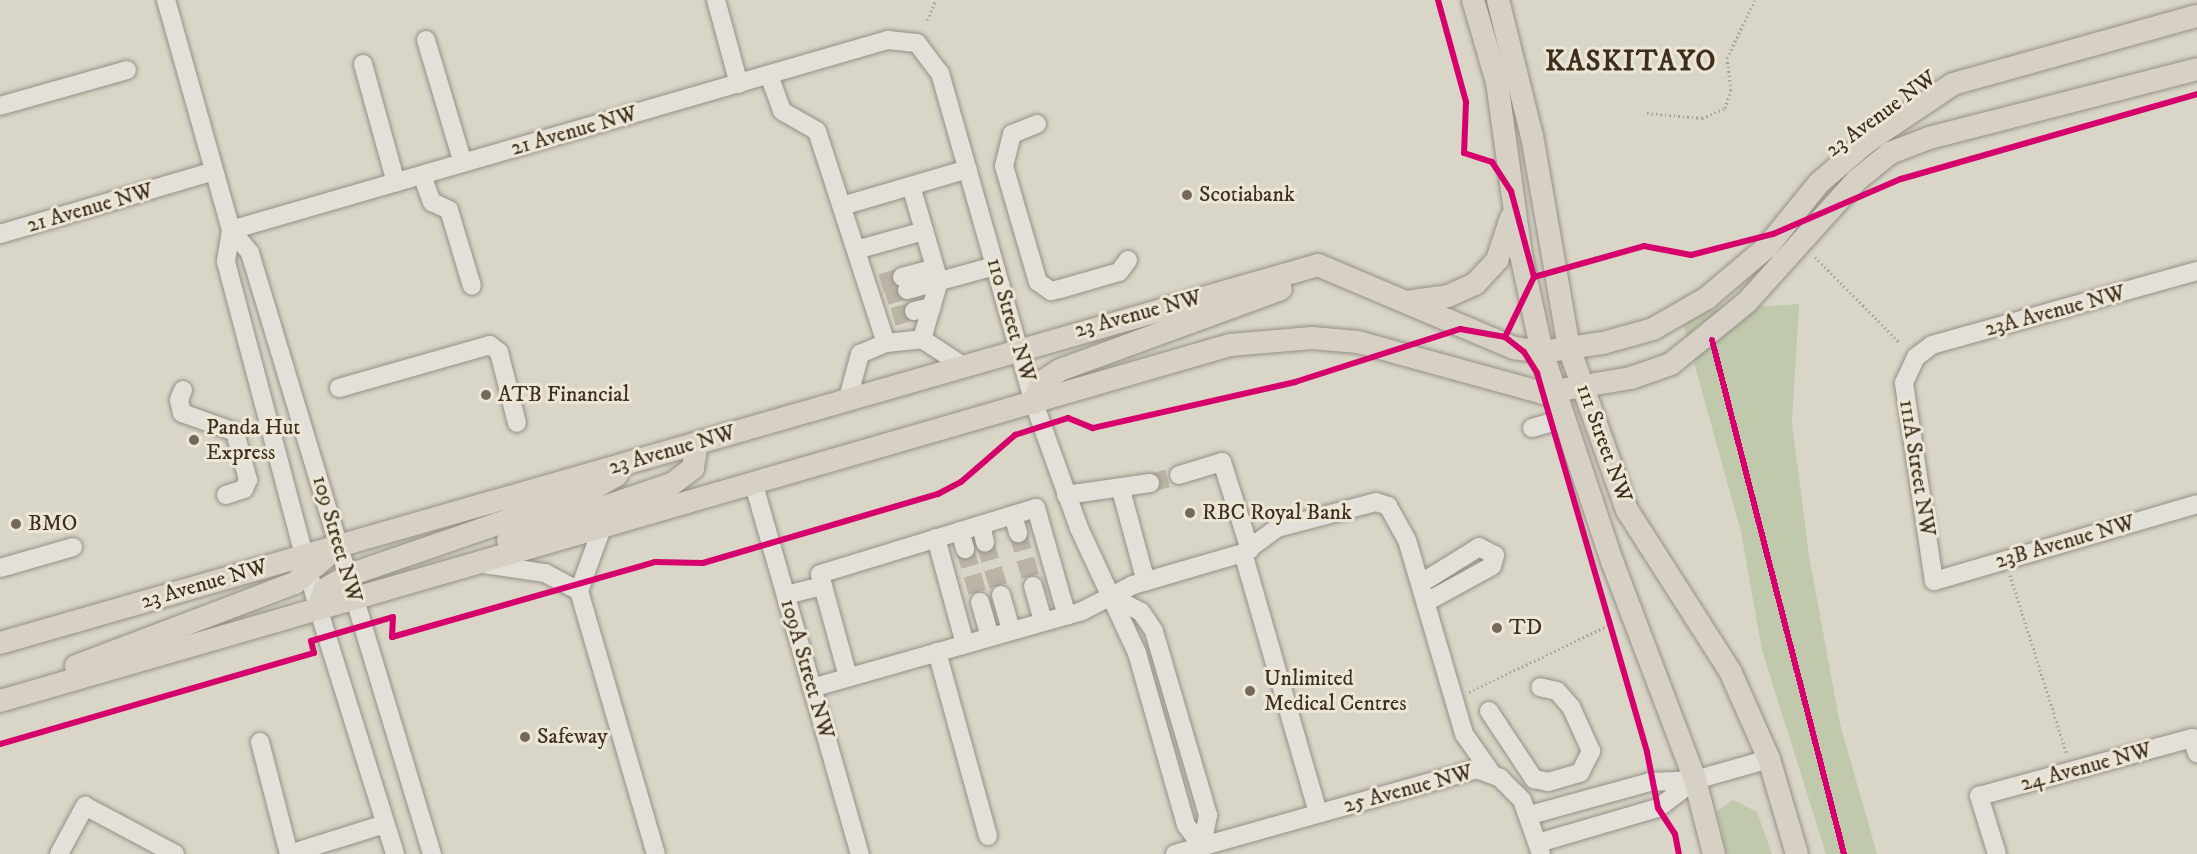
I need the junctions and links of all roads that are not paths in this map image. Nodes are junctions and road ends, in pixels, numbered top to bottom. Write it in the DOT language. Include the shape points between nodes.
graph roads {
  1 [pos="166,0"];
  2 [pos="716,0"];
  3 [pos="1473,0"];
  4 [pos="1498,0"];
  5 [pos="2197,16"];
  6 [pos="426,40"];
  7 [pos="917,43"];
  8 [pos="363,64"];
  9 [pos="2197,69"];
  10 [pos="127,70"];
  11 [pos="769,75"];
  12 [pos="739,84"];
  13 [pos="0,106"];
  14 [pos="1037,124"];
  15 [pos="463,163"];
  16 [pos="968,170"];
  17 [pos="214,171"];
  18 [pos="422,175"];
  19 [pos="396,183"];
  20 [pos="911,186"];
  21 [pos="1514,204"];
  22 [pos="842,206"];
  23 [pos="231,230"];
  24 [pos="924,231"];
  25 [pos="0,234"];
  26 [pos="856,250"];
  27 [pos="1128,260"];
  28 [pos="995,266"];
  29 [pos="1302,269"];
  30 [pos="2197,271"];
  31 [pos="937,275"];
  32 [pos="905,284"];
  33 [pos="472,286"];
  34 [pos="1406,302"];
  35 [pos="922,339"];
  36 [pos="886,343"];
  37 [pos="1019,348"];
  38 [pos="1569,348"];
  39 [pos="1542,352"];
  40 [pos="1916,357"];
  41 [pos="960,364"];
  42 [pos="1583,387"];
  43 [pos="339,388"];
  44 [pos="183,390"];
  45 [pos="1554,393"];
  46 [pos="848,398"];
  47 [pos="1034,403"];
  48 [pos="1563,419"];
  49 [pos="518,423"];
  50 [pos="1532,428"];
  51 [pos="697,443"];
  52 [pos="645,459"];
  53 [pos="1179,475"];
  54 [pos="1150,483"];
  55 [pos="754,485"];
  56 [pos="1121,490"];
  57 [pos="226,495"];
  58 [pos="1066,495"];
  59 [pos="2197,504"];
  60 [pos="1013,515"];
  61 [pos="981,525"];
  62 [pos="602,528"];
  63 [pos="960,531"];
  64 [pos="1018,533"];
  65 [pos="936,538"];
  66 [pos="985,543"];
  67 [pos="340,545"];
  68 [pos="73,547"];
  69 [pos="965,549"];
  70 [pos="1246,552"];
  71 [pos="476,563"];
  72 [pos="308,565"];
  73 [pos="0,568"];
  74 [pos="349,574"];
  75 [pos="1934,581"];
  76 [pos="1146,582"];
  77 [pos="1423,582"];
  78 [pos="823,586"];
  79 [pos="1033,586"];
  80 [pos="579,591"];
  81 [pos="1001,595"];
  82 [pos="786,596"];
  83 [pos="354,597"];
  84 [pos="1113,597"];
  85 [pos="1428,601"];
  86 [pos="980,602"];
  87 [pos="318,608"];
  88 [pos="1067,616"];
  89 [pos="1043,622"];
  90 [pos="1011,631"];
  91 [pos="990,637"];
  92 [pos="0,644"];
  93 [pos="965,644"];
  94 [pos="937,652"];
  95 [pos="848,677"];
  96 [pos="1540,687"];
  97 [pos="812,688"];
  98 [pos="0,700"];
  99 [pos="1489,711"];
  100 [pos="260,742"];
  101 [pos="2195,745"];
  102 [pos="1769,759"];
  103 [pos="1490,771"];
  104 [pos="1695,780"];
  105 [pos="1318,813"];
  106 [pos="1530,815"];
  107 [pos="385,824"];
  108 [pos="988,836"];
  109 [pos="1539,848"];
  110 [pos="1203,850"];
  111 [pos="166,852"];
  112 [pos="59,854"];
  113 [pos="394,854"];
  114 [pos="432,854"];
  115 [pos="656,854"];
  116 [pos="860,854"];
  117 [pos="1175,854"];
  118 [pos="1714,854"];
  119 [pos="1797,854"];
  120 [pos="1997,854"];
  1 -- 17 [label="street, 109 Street NW"];
  2 -- 12 [label="street"];
  3 -- 21 [label="main road, 111 Street NW" via="1497,82"];
  4 -- 38 [label="main road, 111 Street NW" via="1532,136"];
  5 -- 38 [label="main road, 23 Avenue NW" via="1953,84 1868,141 1827,176 1767,247 1707,298 1653,329"];
  6 -- 15 [label="street"];
  7 -- 11 [label="street, 21 Avenue NW" via="888,40"];
  7 -- 16 [label="street, 110 Street NW" via="937,64"];
  8 -- 19 [label="street"];
  9 -- 42 [label="main road, 23 Avenue NW" via="1929,138 1890,153 1857,180 1747,302 1671,364"];
  10 -- 13 [label="street"];
  11 -- 12 [label="street, 21 Avenue NW"];
  11 -- 22 [label="street" via="782,111 818,132"];
  12 -- 15 [label="street, 21 Avenue NW"];
  14 -- 27 [label="street" via="1012,134 1004,166 1038,282 1051,291 1060,289 1119,272"];
  15 -- 18 [label="street, 21 Avenue NW"];
  16 -- 20 [label="street"];
  16 -- 28 [label="street, 110 Street NW"];
  17 -- 23 [label="street, 109 Street NW"];
  17 -- 25 [label="street, 21 Avenue NW"];
  18 -- 19 [label="street, 21 Avenue NW"];
  18 -- 33 [label="street" via="432,202 449,210"];
  19 -- 23 [label="street, 21 Avenue NW"];
  20 -- 22 [label="street"];
  20 -- 24 [label="street"];
  21 -- 34 [label="main road" via="1497,260 1475,284 1448,296"];
  21 -- 39 [label="main road, 111 Street NW"];
  22 -- 26 [label="street"];
  23 -- 67 [label="street, 109 Street NW" via="250,253"];
  23 -- 72 [label="street, 109 Street NW" via="226,262"];
  24 -- 26 [label="street"];
  24 -- 31 [label="street"];
  26 -- 36 [label="street" via="877,291 886,319"];
  28 -- 31 [label="street"];
  28 -- 37 [label="street, 110 Street NW"];
  29 -- 34 [label="main road, 23 Avenue NW" via="1318,265"];
  29 -- 37 [label="main road, 23 Avenue NW"];
  29 -- 47 [label="main road" via="1295,285 1053,373 1040,383"];
  30 -- 40 [label="street, 23A Avenue NW" via="1932,345"];
  31 -- 32 [label="street"];
  31 -- 35 [label="street" via="923,309"];
  34 -- 39 [label="main road, 23 Avenue NW" via="1449,324"];
  35 -- 36 [label="street"];
  35 -- 41 [label="street"];
  36 -- 46 [label="street" via="860,354"];
  37 -- 41 [label="main road, 23 Avenue NW"];
  37 -- 47 [label="street, 110 Street NW"];
  38 -- 39 [label="main road, 23 Avenue NW"];
  38 -- 42 [label="main road, 111 Street NW"];
  39 -- 45 [label="main road, 111 Street NW"];
  40 -- 75 [label="street, 111A Street NW" via="1904,383"];
  41 -- 46 [label="main road, 23 Avenue NW"];
  42 -- 45 [label="main road, 23 Avenue NW"];
  42 -- 102 [label="main road, 111 Street NW" via="1627,510 1730,671"];
  43 -- 49 [label="street" via="490,345 499,352"];
  44 -- 57 [label="street" via="179,400 182,413 228,428 236,436 248,480 244,489"];
  45 -- 47 [label="main road, 23 Avenue NW" via="1414,353 1312,338 1230,345"];
  45 -- 48 [label="main road, 111 Street NW"];
  46 -- 51 [label="main road, 23 Avenue NW"];
  47 -- 55 [label="main road, 23 Avenue NW"];
  47 -- 58 [label="street, 110 Street NW"];
  48 -- 50 [label="street"];
  48 -- 104 [label="main road, 111 Street NW"];
  51 -- 52 [label="main road, 23 Avenue NW"];
  51 -- 71 [label="main road" via="693,468 672,484 500,543"];
  52 -- 67 [label="main road, 23 Avenue NW"];
  52 -- 74 [label="main road" via="584,494"];
  53 -- 70 [label="street" via="1222,462"];
  54 -- 56 [label="street"];
  55 -- 62 [label="main road, 23 Avenue NW"];
  55 -- 82 [label="street, 109A Street NW"];
  56 -- 58 [label="street"];
  56 -- 76 [label="street"];
  58 -- 84 [label="street, 110 Street NW"];
  59 -- 75 [label="street, 23B Avenue NW"];
  60 -- 61 [label="street"];
  60 -- 64 [label="street"];
  60 -- 88 [label="street" via="1036,508"];
  61 -- 63 [label="street"];
  61 -- 66 [label="street"];
  62 -- 71 [label="main road, 23 Avenue NW"];
  62 -- 80 [label="street"];
  63 -- 65 [label="street"];
  63 -- 69 [label="street"];
  65 -- 78 [label="street" via="820,574"];
  65 -- 93 [label="street"];
  67 -- 72 [label="main road"];
  67 -- 74 [label="street, 109 Street NW"];
  68 -- 73 [label="street"];
  70 -- 76 [label="street"];
  70 -- 77 [label="street" via="1277,528 1376,502 1393,512"];
  70 -- 105 [label="street"];
  71 -- 80 [label="street" via="545,573"];
  71 -- 83 [label="main road, 23 Avenue NW"];
  72 -- 87 [label="street, 109 Street NW"];
  72 -- 92 [label="main road, 23 Avenue NW"];
  72 -- 98 [label="main road"];
  74 -- 83 [label="street, 109 Street NW"];
  74 -- 87 [label="main road" via="325,589"];
  76 -- 84 [label="street"];
  77 -- 85 [label="street"];
  77 -- 85 [label="street" via="1479,547 1495,555 1492,566"];
  78 -- 82 [label="street"];
  78 -- 95 [label="street"];
  79 -- 89 [label="street"];
  80 -- 115 [label="street"];
  81 -- 90 [label="street"];
  82 -- 97 [label="street, 109A Street NW"];
  83 -- 87 [label="main road, 23 Avenue NW"];
  83 -- 114 [label="street, 109 Street NW"];
  84 -- 88 [label="street"];
  84 -- 110 [label="street, 110 Street NW" via="1137,653 1186,825"];
  85 -- 103 [label="street" via="1470,746"];
  86 -- 91 [label="street"];
  87 -- 98 [label="main road, 23 Avenue NW"];
  87 -- 107 [label="street, 109 Street NW"];
  88 -- 89 [label="street"];
  89 -- 90 [label="street"];
  90 -- 91 [label="street"];
  91 -- 93 [label="street"];
  93 -- 94 [label="street"];
  94 -- 95 [label="street"];
  94 -- 108 [label="street"];
  95 -- 97 [label="street"];
  96 -- 99 [label="street" via="1563,696 1586,740 1591,757 1580,773 1548,782 1534,779"];
  97 -- 116 [label="street, 109A Street NW"];
  100 -- 107 [label="street" via="289,854"];
  101 -- 120 [label="street, 24 Avenue NW" via="1979,796"];
  102 -- 104 [label="street"];
  102 -- 119 [label="main road, 111 Street NW"];
  103 -- 105 [label="street, 25 Avenue NW" via="1465,771"];
  103 -- 106 [label="street, 25 Avenue NW" via="1513,789"];
  104 -- 106 [label="street" via="1650,782"];
  104 -- 109 [label="street" via="1658,808"];
  104 -- 118 [label="main road, 111 Street NW"];
  105 -- 110 [label="street, 25 Avenue NW"];
  106 -- 109 [label="street, 25 Avenue NW"];
  107 -- 113 [label="street, 109 Street NW"];
  110 -- 117 [label="street, 25 Avenue NW"];
  111 -- 112 [label="street" via="85,806"];
}
